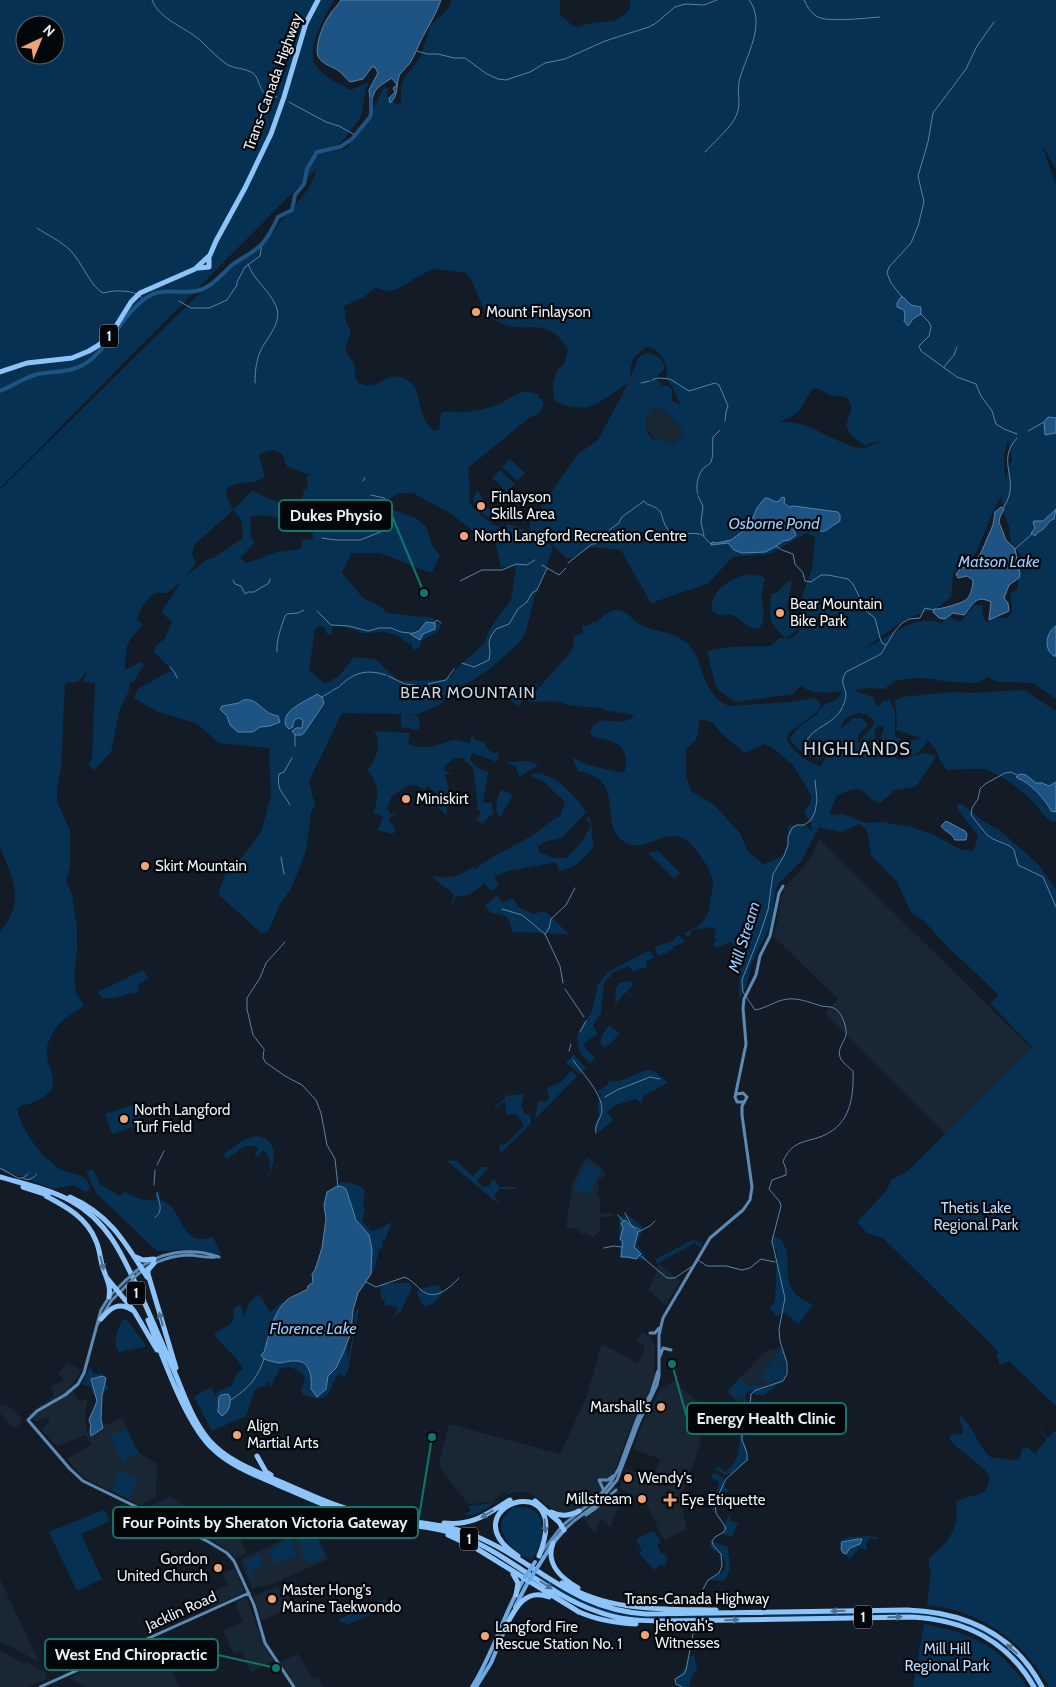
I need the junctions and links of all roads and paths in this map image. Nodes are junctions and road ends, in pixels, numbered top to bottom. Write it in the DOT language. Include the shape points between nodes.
graph roads {
  1 [pos="317,0"];
  2 [pos="0,372"];
  3 [pos="783,886"];
  4 [pos="739,1083"];
  5 [pos="736,1094"];
  6 [pos="744,1094"];
  7 [pos="744,1101"];
  8 [pos="737,1102"];
  9 [pos="742,1115"];
  10 [pos="0,1179"];
  11 [pos="42,1191"];
  12 [pos="132,1253"];
  13 [pos="154,1261"];
  14 [pos="140,1271"];
  15 [pos="107,1278"];
  16 [pos="150,1282"];
  17 [pos="118,1291"];
  18 [pos="109,1297"];
  19 [pos="134,1311"];
  20 [pos="101,1318"];
  21 [pos="660,1325"];
  22 [pos="94,1332"];
  23 [pos="650,1334"];
  24 [pos="671,1350"];
  25 [pos="658,1361"];
  26 [pos="659,1368"];
  27 [pos="194,1415"];
  28 [pos="194,1424"];
  29 [pos="256,1456"];
  30 [pos="616,1474"];
  31 [pos="616,1490"];
  32 [pos="604,1491"];
  33 [pos="321,1499"];
  34 [pos="546,1509"];
  35 [pos="579,1511"];
  36 [pos="355,1515"];
  37 [pos="403,1520"];
  38 [pos="574,1521"];
  39 [pos="563,1528"];
  40 [pos="553,1543"];
  41 [pos="539,1556"];
  42 [pos="537,1564"];
  43 [pos="507,1568"];
  44 [pos="527,1580"];
  45 [pos="248,1593"];
  46 [pos="516,1595"];
  47 [pos="630,1606"];
  48 [pos="579,1612"];
  49 [pos="774,1612"];
  50 [pos="666,1621"];
  51 [pos="507,1624"];
  52 [pos="40,1687"];
  53 [pos="294,1687"];
  54 [pos="472,1687"];
  55 [pos="476,1687"];
  56 [pos="1034,1687"];
  57 [pos="1042,1687"];
  1 -- 2 [label="highway, Trans-Canada Highway / 1" via="303,25 266,139 210,255 209,267 195,269 140,293 113,331 89,351 72,358 27,364"];
  3 -- 4 [label="main road" via="772,930 742,1008 746,1044"];
  4 -- 5 [label="main road"];
  4 -- 6 [label="main road"];
  5 -- 6 [label="main road"];
  5 -- 8 [label="main road"];
  6 -- 7 [label="main road"];
  7 -- 8 [label="main road"];
  7 -- 9 [label="main road"];
  8 -- 9 [label="main road"];
  9 -- 21 [label="main road" via="752,1187 750,1200 708,1241"];
  10 -- 11 [label="highway, Trans-Canada Highway / 1"];
  11 -- 12 [label="highway" via="66,1195 92,1208 117,1231"];
  11 -- 15 [label="highway, one-way" via="73,1211 86,1224 96,1241"];
  11 -- 27 [label="highway, Trans-Canada Highway / 1" via="64,1198 86,1211 116,1244"];
  11 -- 28 [label="highway, Trans-Canada Highway / 1" via="83,1212 111,1242"];
  12 -- 13 [label="highway" via="139,1259"];
  12 -- 14 [label="highway"];
  13 -- 13 [label="main road" via="182,1256 218,1257 180,1252"];
  13 -- 14 [label="main road"];
  13 -- 16 [label="highway" via="148,1270"];
  14 -- 16 [label="highway"];
  14 -- 17 [label="main road, bridge"];
  15 -- 17 [label="highway"];
  15 -- 18 [label="highway"];
  27 -- 16 [label="highway, one-way" via="173,1361"];
  17 -- 18 [label="main road"];
  17 -- 19 [label="highway"];
  17 -- 20 [label="main road"];
  18 -- 22 [label="main road"];
  19 -- 20 [label="highway" via="117,1306"];
  19 -- 28 [label="highway"];
  20 -- 22 [label="main road"];
  21 -- 23 [label="main road" via="655,1333"];
  21 -- 25 [label="main road"];
  22 -- 45 [label="main road" via="78,1384 28,1420 83,1481 227,1553"];
  24 -- 25 [label="main road" via="664,1348"];
  25 -- 26 [label="main road"];
  26 -- 30 [label="main road"];
  26 -- 38 [label="main road" via="656,1389 639,1422 617,1480 605,1497"];
  27 -- 33 [label="highway, Trans-Canada Highway / 1" via="209,1440 224,1454"];
  28 -- 36 [label="highway, Trans-Canada Highway / 1" via="214,1451 236,1465 324,1505"];
  29 -- 33 [label="highway" via="266,1472"];
  30 -- 32 [label="main road"];
  30 -- 32 [label="main road" via="608,1480 599,1480"];
  31 -- 38 [label="main road" via="596,1508"];
  32 -- 35 [label="main road"];
  33 -- 37 [label="highway, Trans-Canada Highway / 1" via="364,1514"];
  34 -- 35 [label="highway" via="564,1516"];
  34 -- 37 [label="highway, one-way" via="534,1500 522,1498 510,1500 468,1522"];
  34 -- 39 [label="highway"];
  35 -- 39 [label="main road"];
  36 -- 43 [label="highway" via="442,1533 474,1547"];
  36 -- 50 [label="highway, Trans-Canada Highway / 1, one-way" via="452,1533 484,1547 588,1608 632,1620"];
  37 -- 49 [label="highway, Trans-Canada Highway / 1" via="445,1526 476,1536 576,1595 612,1610 646,1614"];
  38 -- 39 [label="main road"];
  39 -- 40 [label="main road"];
  39 -- 41 [label="main road"];
  40 -- 42 [label="main road"];
  40 -- 47 [label="highway" via="553,1563 566,1581 593,1596"];
  41 -- 42 [label="main road"];
  47 -- 41 [label="highway, one-way" via="578,1592 507,1547 496,1526 499,1514 509,1504 530,1502 541,1511 547,1529"];
  42 -- 44 [label="main road, bridge"];
  43 -- 44 [label="highway"];
  43 -- 46 [label="highway" via="518,1582"];
  44 -- 46 [label="main road"];
  44 -- 48 [label="highway"];
  44 -- 51 [label="main road"];
  45 -- 52 [label="main road, Jacklin Road"];
  45 -- 53 [label="main road" via="265,1643"];
  46 -- 54 [label="main road"];
  47 -- 49 [label="highway"];
  48 -- 50 [label="highway" via="622,1623"];
  48 -- 51 [label="highway" via="545,1596 534,1595 517,1605"];
  57 -- 49 [label="highway, Trans-Canada Highway / 1, one-way" via="1010,1646 985,1628 959,1617 907,1610"];
  50 -- 56 [label="highway, Trans-Canada Highway / 1, one-way" via="938,1619 966,1627 995,1642 1020,1666"];
  51 -- 55 [label="main road" via="491,1663"];
}
